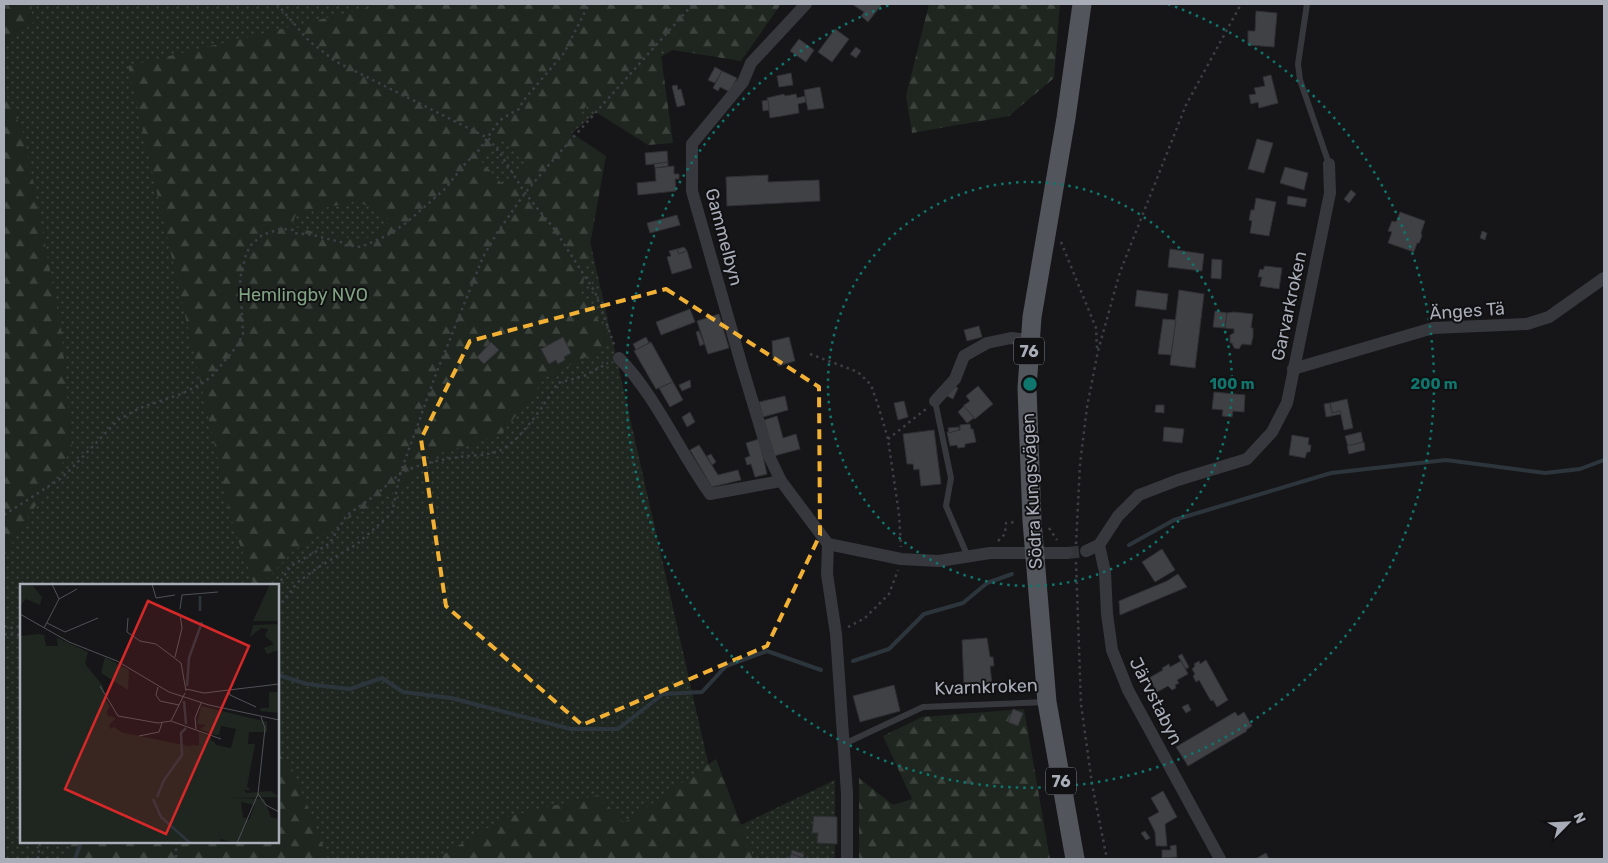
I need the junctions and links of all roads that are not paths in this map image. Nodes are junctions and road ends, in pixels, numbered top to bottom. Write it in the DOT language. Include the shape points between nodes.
graph roads {
  1 [pos="806,4"];
  2 [pos="1082,4"];
  3 [pos="1307,4"];
  4 [pos="1329,164"];
  5 [pos="1604,278"];
  6 [pos="1030,340"];
  7 [pos="619,358"];
  8 [pos="1294,369"];
  9 [pos="935,401"];
  10 [pos="782,481"];
  11 [pos="828,544"];
  12 [pos="1099,545"];
  13 [pos="1034,552"];
  14 [pos="968,557"];
  15 [pos="1047,702"];
  16 [pos="844,744"];
  17 [pos="847,859"];
  18 [pos="1076,859"];
  19 [pos="1220,859"];
  1 -- 10 [label="street, Gammelbyn" via="751,63 743,82 692,144 692,191 769,456"];
  2 -- 6 [label="main road, Södra Kungsvägen / 76"];
  3 -- 4 [label="lane, Garvarkroken" via="1298,64 1300,80"];
  4 -- 8 [label="street, Garvarkroken" via="1330,193"];
  5 -- 8 [label="street, Änges Tä" via="1549,317 1527,324 1433,328"];
  6 -- 9 [label="street" via="1011,338 987,343 964,356 955,379"];
  6 -- 13 [label="main road, Södra Kungsvägen / 76" via="1027,388"];
  7 -- 10 [label="street" via="629,368 710,494"];
  8 -- 12 [label="street, Garvarkroken" via="1287,402 1272,432 1247,459 1139,495 1118,516"];
  9 -- 14 [label="lane" via="951,478 946,506"];
  10 -- 11 [label="street, Gammelbyn"];
  11 -- 14 [label="street" via="901,559 939,561"];
  11 -- 16 [label="street" via="826,574 836,634"];
  12 -- 13 [label="street" via="1076,551"];
  12 -- 19 [label="street, Järvstabyn" via="1115,658 1128,690"];
  13 -- 14 [label="street"];
  13 -- 15 [label="main road, Södra Kungsvägen / 76"];
  15 -- 16 [label="lane, Kvarnkroken" via="923,707"];
  15 -- 18 [label="main road, Södra Kungsvägen / 76"];
  16 -- 17 [label="street"];
}
